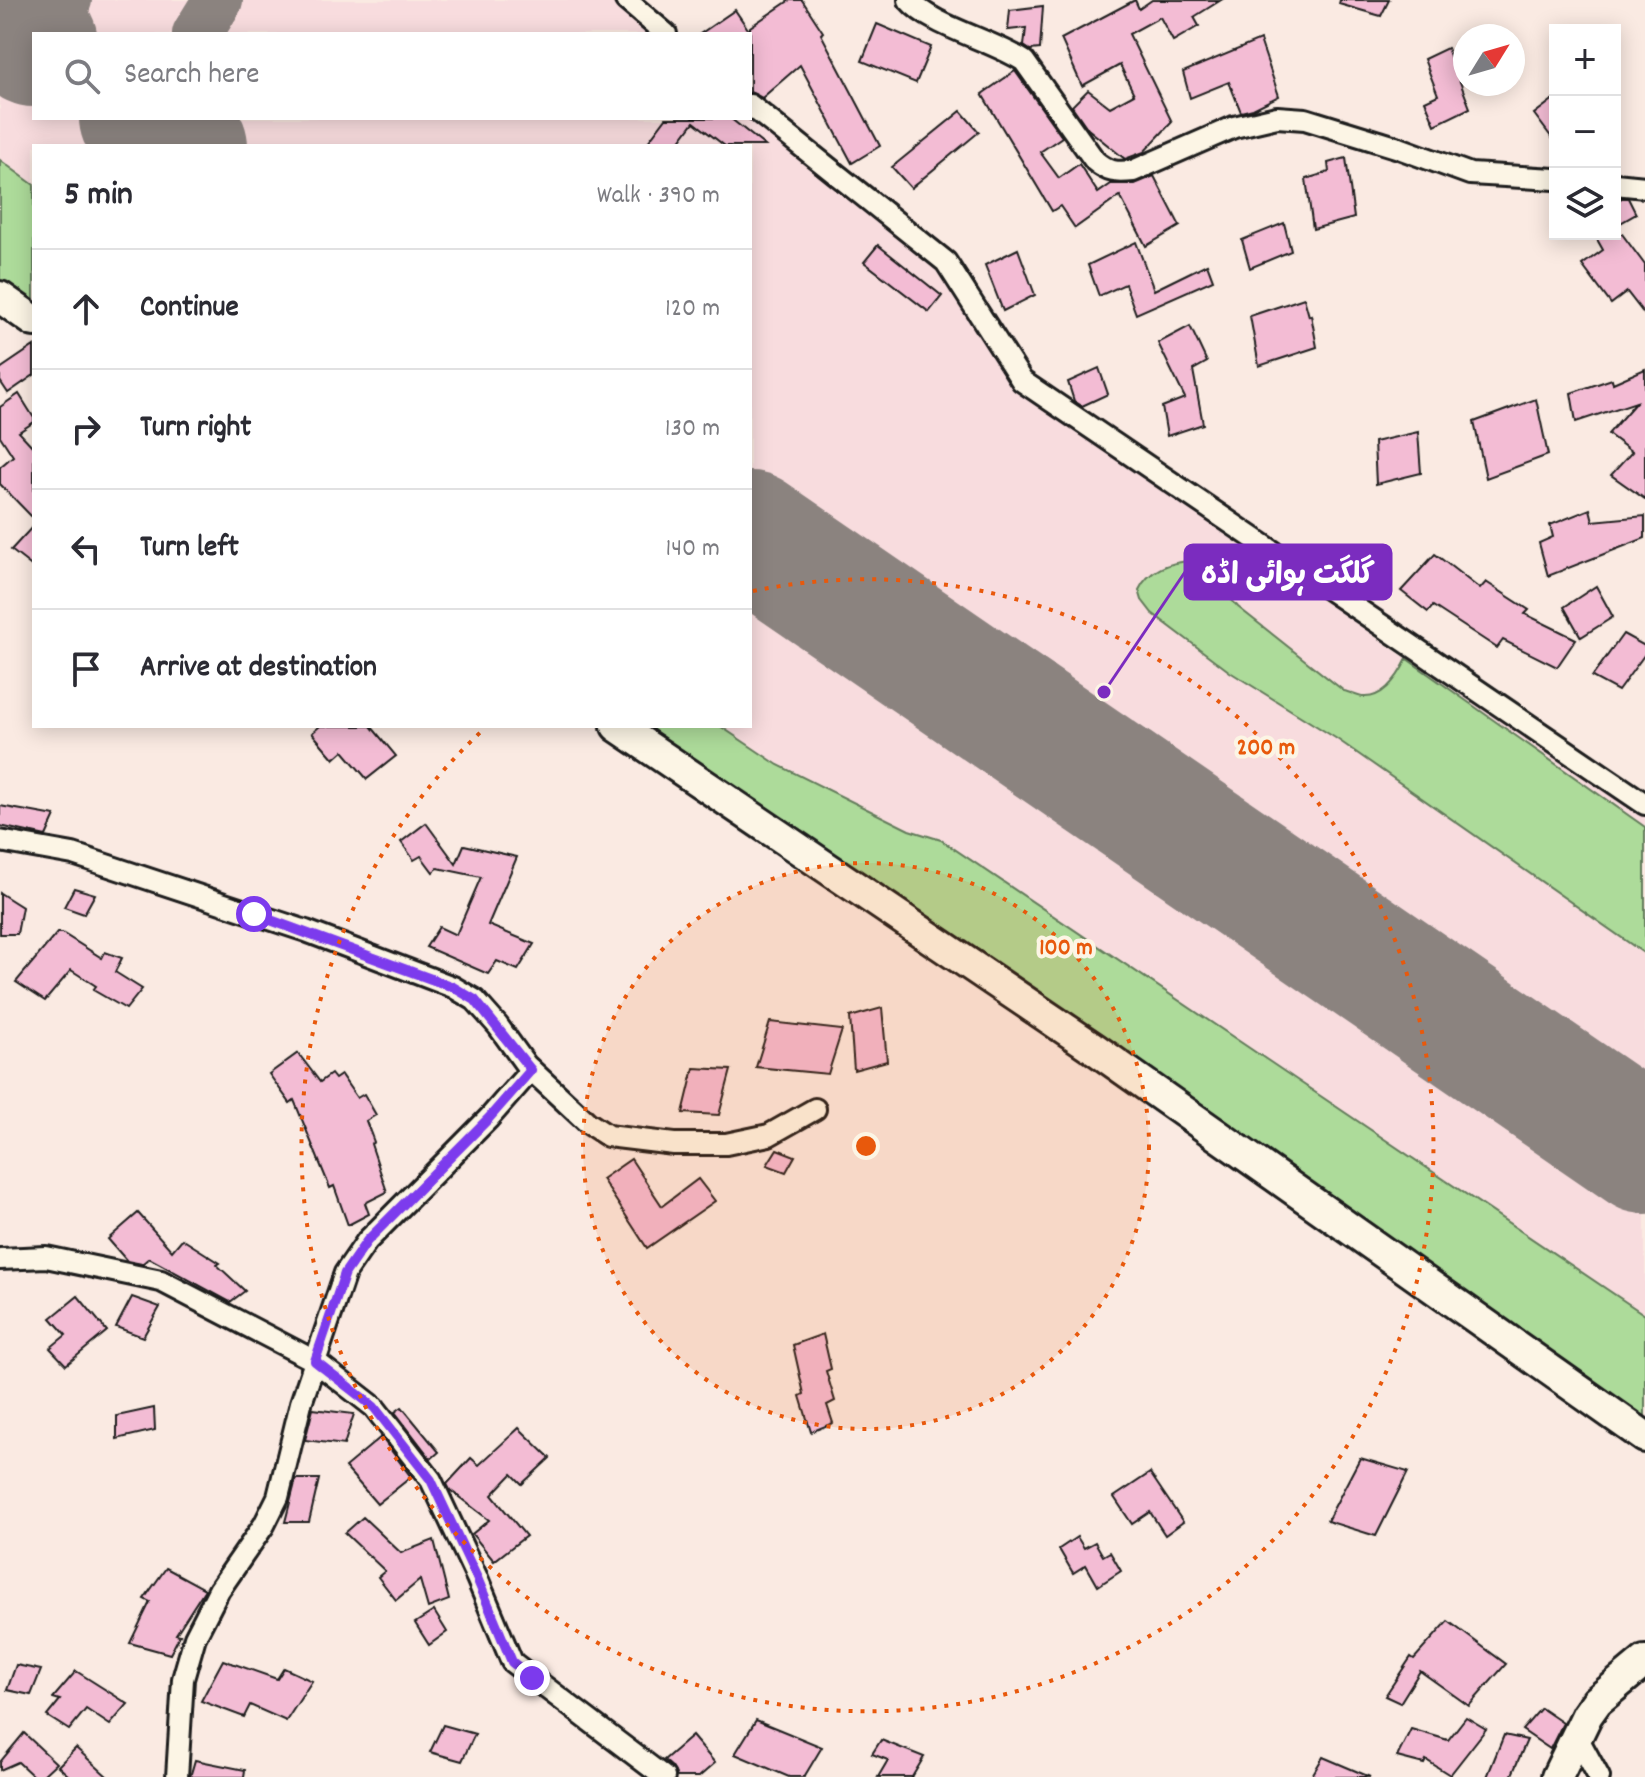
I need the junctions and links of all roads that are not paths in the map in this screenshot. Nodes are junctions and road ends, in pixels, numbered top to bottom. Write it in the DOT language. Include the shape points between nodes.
graph roads {
  1 [pos="626,0"];
  2 [pos="909,0"];
  3 [pos="664,32"];
  4 [pos="752,107"];
  5 [pos="1549,179"];
  6 [pos="1621,185"];
  7 [pos="1645,187"];
  8 [pos="0,297"];
  9 [pos="32,320"];
  10 [pos="620,728"];
  11 [pos="1645,804"];
  12 [pos="0,841"];
  13 [pos="531,1070"];
  14 [pos="815,1109"];
  15 [pos="0,1259"];
  16 [pos="315,1361"];
  17 [pos="1645,1437"];
  18 [pos="1645,1661"];
  19 [pos="1576,1735"];
  20 [pos="177,1777"];
  21 [pos="664,1777"];
  22 [pos="1557,1777"];
  23 [pos="1599,1777"];
  1 -- 3 [label="street"];
  2 -- 5 [label="street" via="922,14 1024,61 1106,171 1133,171 1234,127 1277,117 1305,119 1470,174"];
  4 -- 11 [label="street" via="946,262 1022,381"];
  6 -- 7 [label="street"];
  8 -- 9 [label="street"];
  10 -- 17 [label="street" via="1095,1049"];
  12 -- 13 [label="street" via="73,854 306,931 453,987 475,1000"];
  13 -- 14 [label="street" via="608,1136 726,1144 769,1135"];
  13 -- 16 [label="street" via="367,1241 345,1273"];
  15 -- 16 [label="street" via="46,1257 161,1281"];
  16 -- 20 [label="street" via="278,1497 195,1637 183,1679"];
  16 -- 21 [label="street" via="374,1407 431,1480 512,1662"];
  18 -- 19 [label="street" via="1597,1701"];
  19 -- 22 [label="street"];
  19 -- 23 [label="street"];
}
